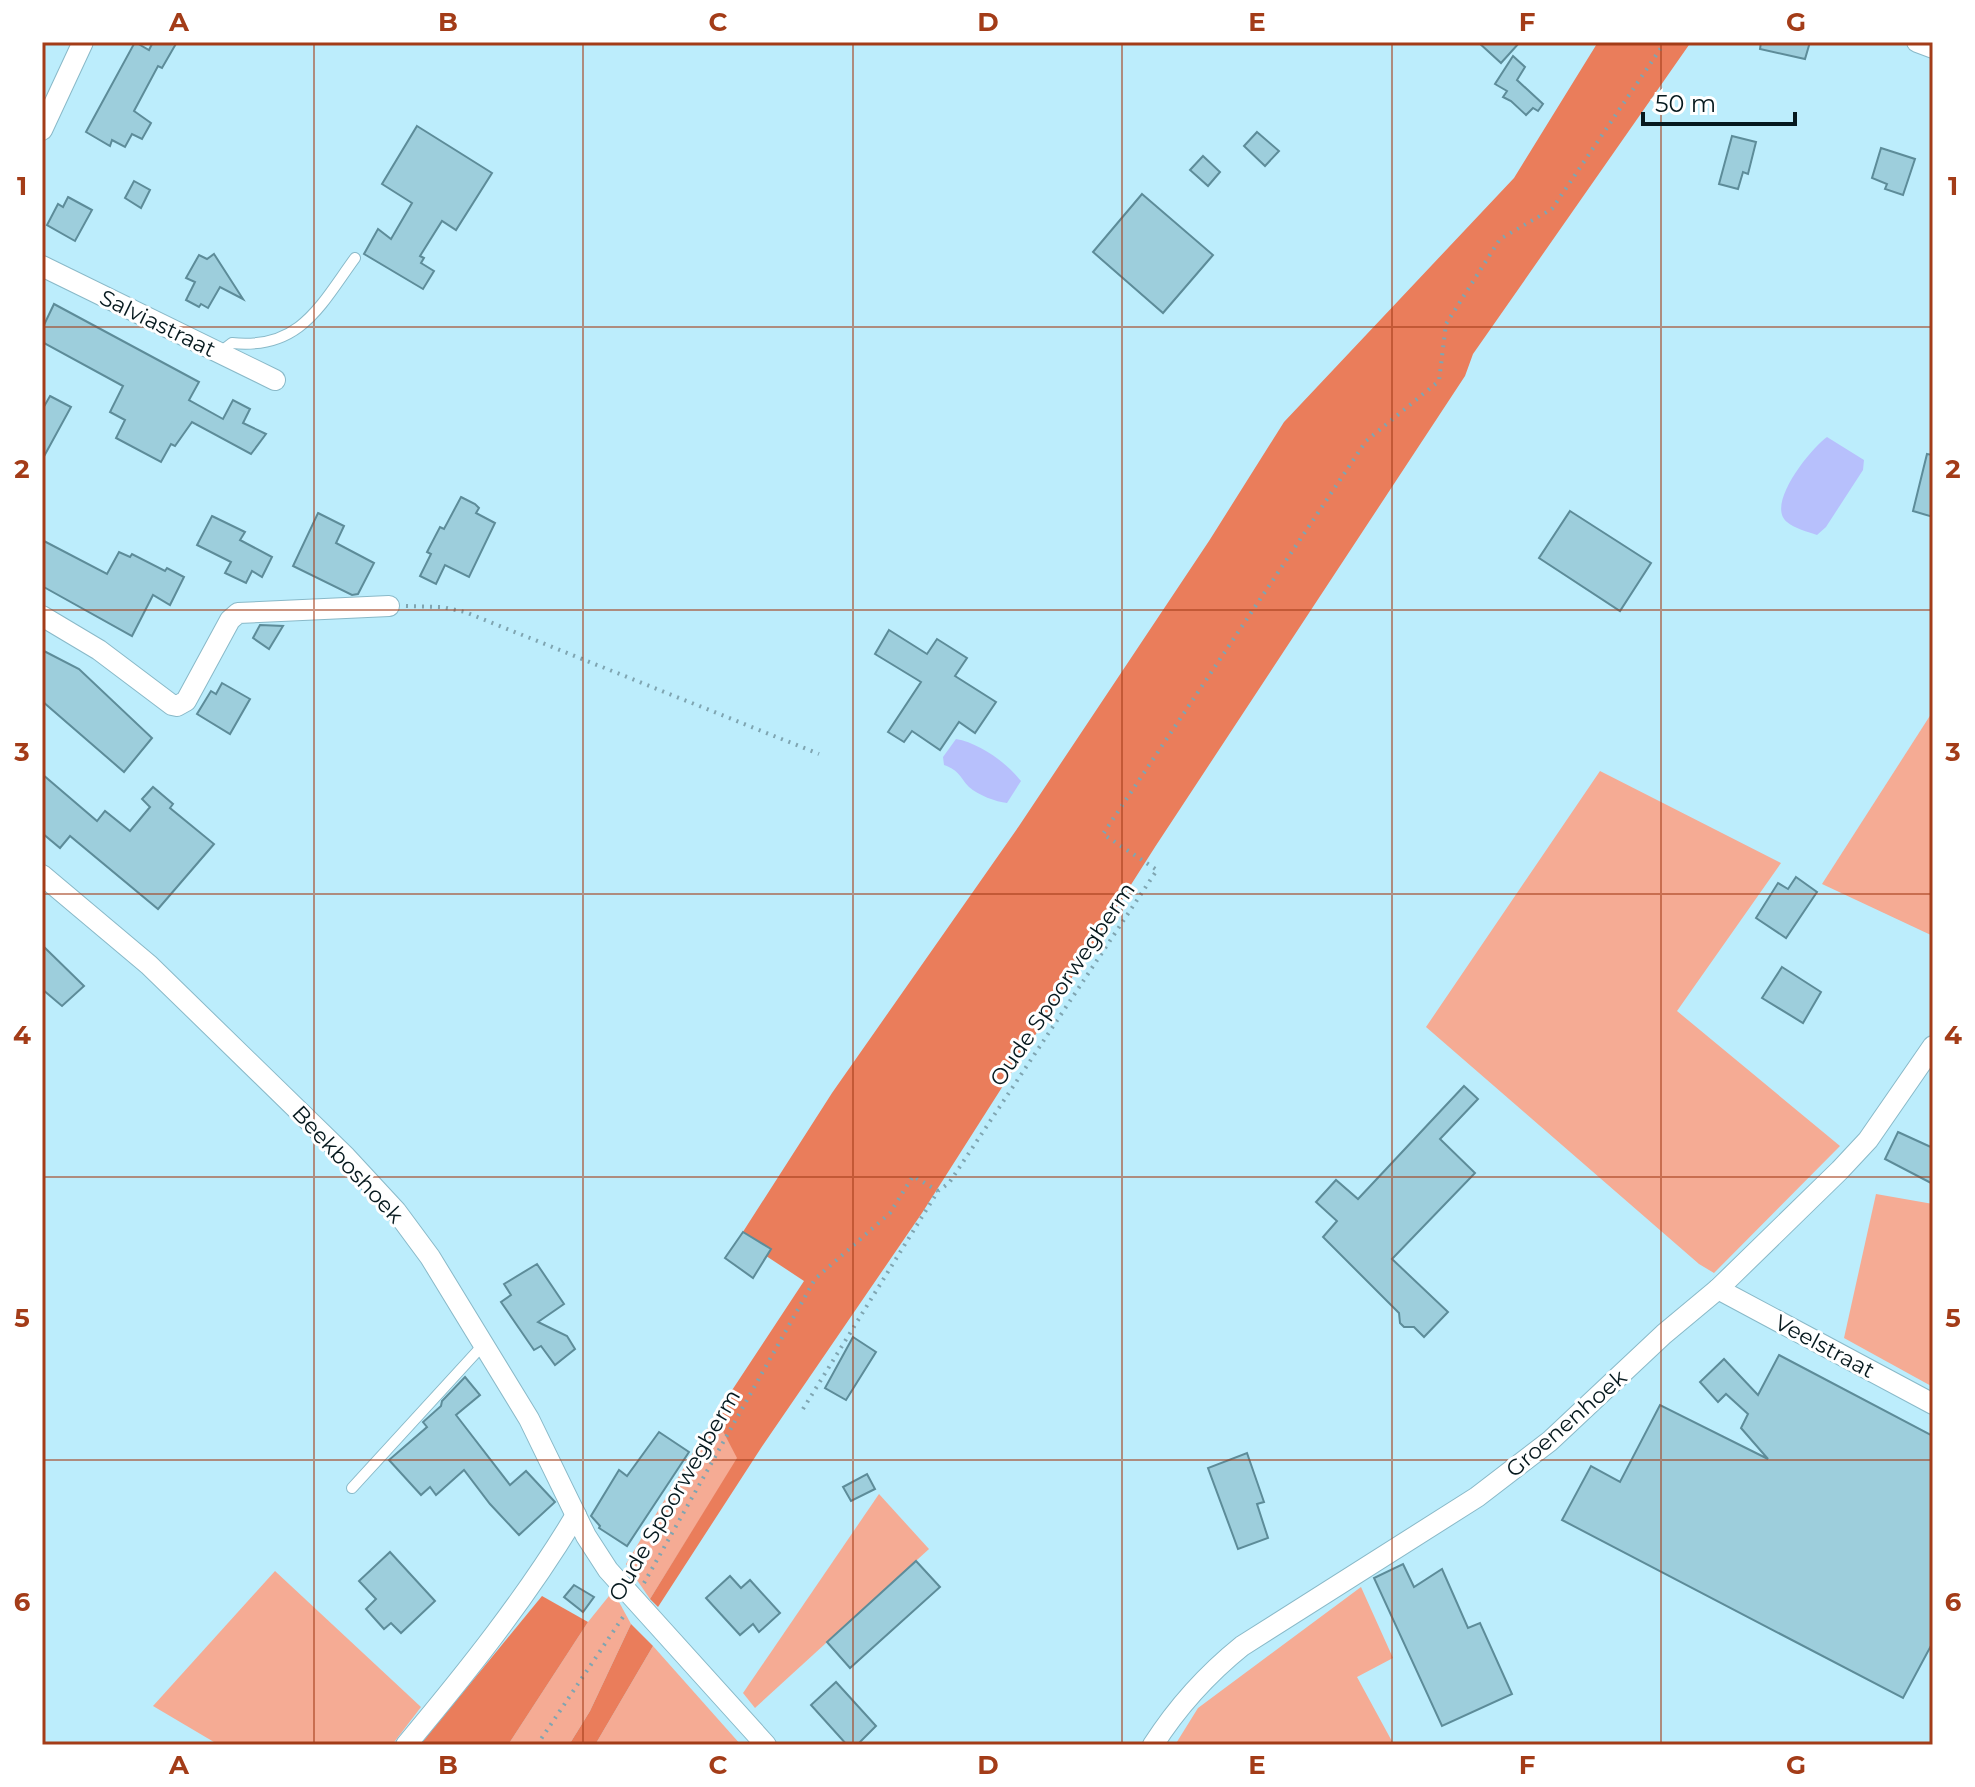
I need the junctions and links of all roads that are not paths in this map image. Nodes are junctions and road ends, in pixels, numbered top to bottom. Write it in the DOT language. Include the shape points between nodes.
graph roads {
  1 [pos="83,42"];
  2 [pos="1917,42"];
  3 [pos="1933,48"];
  4 [pos="42,130"];
  5 [pos="355,258"];
  6 [pos="42,266"];
  7 [pos="219,353"];
  8 [pos="275,380"];
  9 [pos="389,606"];
  10 [pos="42,616"];
  11 [pos="42,875"];
  12 [pos="1933,1046"];
  13 [pos="1718,1289"];
  14 [pos="483,1345"];
  15 [pos="1933,1404"];
  16 [pos="352,1488"];
  17 [pos="576,1515"];
  18 [pos="406,1745"];
  19 [pos="766,1745"];
  20 [pos="1153,1745"];
  1 -- 4 [label="street"];
  2 -- 3 [label="street"];
  5 -- 7 [label="lane" via="313,316 291,334 261,344 232,343"];
  6 -- 7 [label="street, Salviastraat"];
  7 -- 8 [label="street, Salviastraat"];
  9 -- 10 [label="street" via="238,613 186,701 177,706"];
  11 -- 14 [label="street, Beekboshoek" via="149,965 373,1185 430,1257"];
  12 -- 13 [label="street, Groenenhoek" via="1868,1140"];
  13 -- 15 [label="street, Veelstraat"];
  13 -- 20 [label="street, Groenenhoek" via="1508,1475 1214,1669"];
  14 -- 16 [label="lane"];
  14 -- 17 [label="street, Beekboshoek" via="536,1432"];
  17 -- 18 [label="street" via="465,1674"];
  17 -- 19 [label="street, Beekboshoek" via="608,1570"];
}
